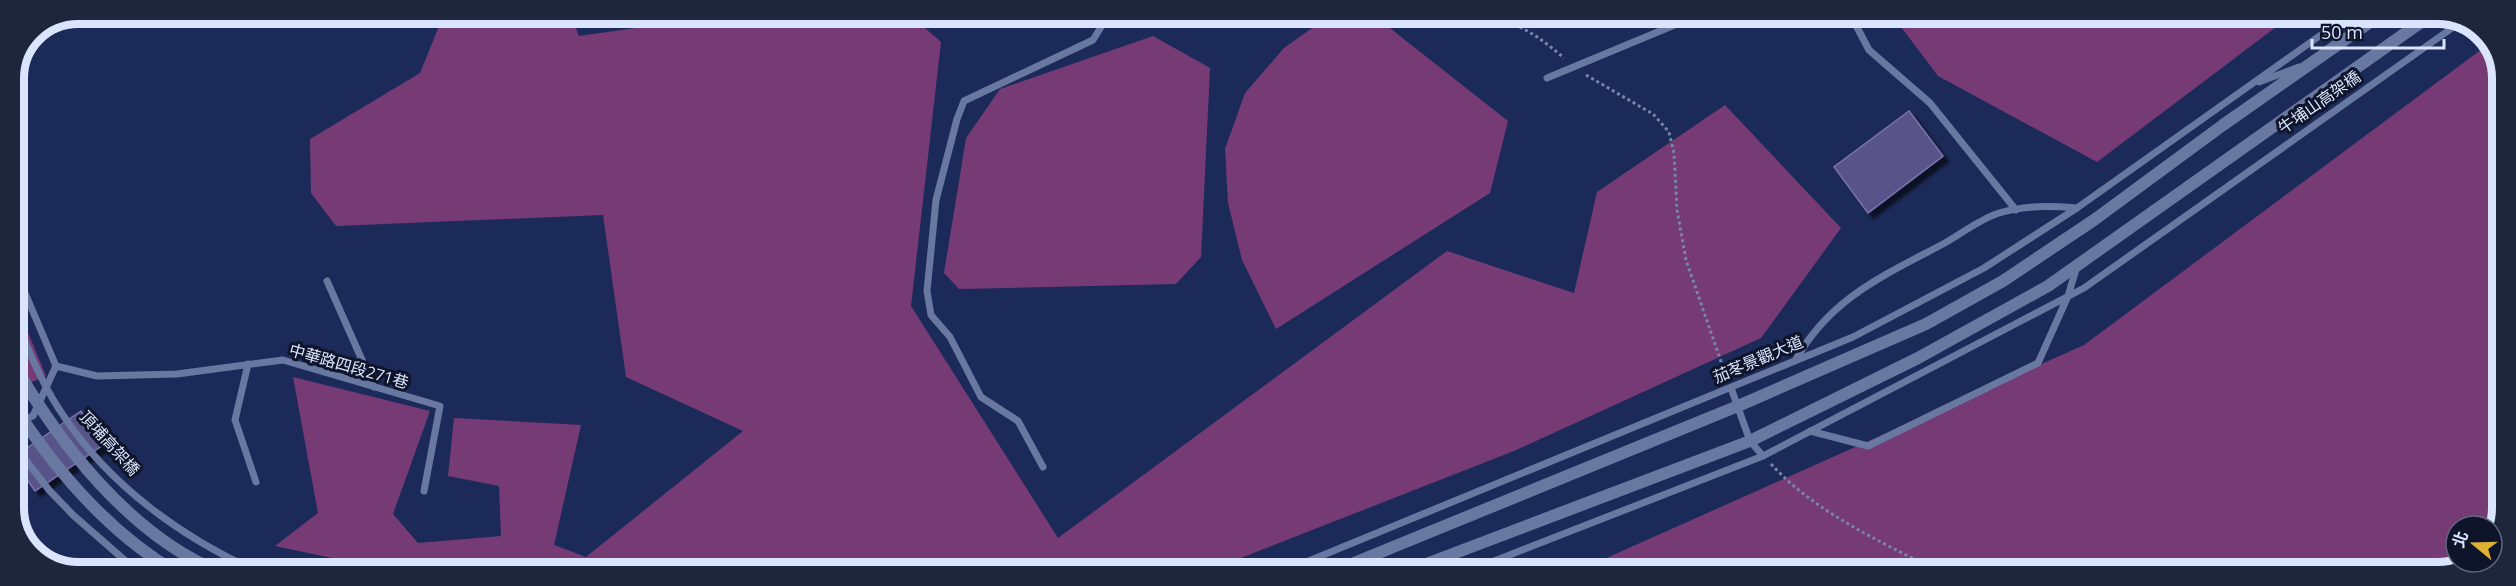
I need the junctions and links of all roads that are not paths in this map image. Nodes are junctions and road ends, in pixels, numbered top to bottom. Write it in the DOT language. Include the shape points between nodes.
graph roads {
  1 [pos="1102,24"];
  2 [pos="1678,24"];
  3 [pos="1855,24"];
  4 [pos="2336,24"];
  5 [pos="2367,24"];
  6 [pos="2418,24"];
  7 [pos="2454,27"];
  8 [pos="2313,62"];
  9 [pos="1547,78"];
  10 [pos="2248,86"];
  11 [pos="2077,208"];
  12 [pos="2016,210"];
  13 [pos="2078,264"];
  14 [pos="327,281"];
  15 [pos="24,290"];
  16 [pos="2068,296"];
  17 [pos="24,340"];
  18 [pos="1795,361"];
  19 [pos="248,364"];
  20 [pos="57,366"];
  21 [pos="24,382"];
  22 [pos="374,387"];
  23 [pos="1731,388"];
  24 [pos="1737,406"];
  25 [pos="24,419"];
  26 [pos="24,422"];
  27 [pos="1810,431"];
  28 [pos="1750,441"];
  29 [pos="1763,456"];
  30 [pos="24,457"];
  31 [pos="1042,466"];
  32 [pos="256,482"];
  33 [pos="424,491"];
  34 [pos="127,562"];
  35 [pos="159,562"];
  36 [pos="200,562"];
  37 [pos="236,562"];
  38 [pos="1306,562"];
  39 [pos="1356,562"];
  40 [pos="1432,562"];
  41 [pos="1492,562"];
  1 -- 31 [label="lane" via="1093,40 964,101 936,200 927,291 931,315 950,337 981,397 1018,421"];
  2 -- 9 [label="lane"];
  3 -- 12 [label="lane" via="1869,50 1930,103"];
  4 -- 10 [label="lane"];
  5 -- 8 [label="street"];
  6 -- 13 [label="street, 牛埔山高架橋"];
  7 -- 16 [label="lane, 牛埔山高架橋"];
  8 -- 10 [label="lane"];
  8 -- 24 [label="street, 茄苳景觀大道" via="2003,281 1926,324"];
  10 -- 11 [label="lane, 茄苳景觀大道"];
  11 -- 12 [label="lane" via="2039,206"];
  11 -- 18 [label="lane, 茄苳景觀大道" via="1984,268 1853,337"];
  12 -- 18 [label="lane" via="1998,213 1859,290 1835,308"];
  13 -- 16 [label="lane"];
  13 -- 28 [label="street" via="2048,286 1918,358"];
  14 -- 22 [label="lane"];
  15 -- 20 [label="lane"];
  16 -- 27 [label="lane"];
  16 -- 27 [label="lane" via="2038,363 1868,446"];
  17 -- 37 [label="lane, 頂埔高架橋" via="62,415 105,468 176,527"];
  18 -- 23 [label="lane, 茄苳景觀大道"];
  19 -- 20 [label="lane, 中華路四段271巷" via="177,374 97,376"];
  19 -- 22 [label="lane, 中華路四段271巷" via="283,360"];
  19 -- 32 [label="lane" via="235,420"];
  20 -- 25 [label="lane" via="33,416"];
  21 -- 36 [label="street, 頂埔高架橋" via="93,476 161,541"];
  22 -- 33 [label="lane, 中華路四段271巷" via="440,406"];
  23 -- 24 [label="lane"];
  23 -- 38 [label="lane, 茄苳景觀大道"];
  24 -- 28 [label="lane"];
  24 -- 39 [label="street, 茄苳景觀大道"];
  26 -- 35 [label="street" via="39,445 101,516"];
  27 -- 29 [label="lane"];
  28 -- 29 [label="lane"];
  28 -- 40 [label="street"];
  29 -- 41 [label="lane"];
  30 -- 34 [label="lane" via="57,498"];
}
